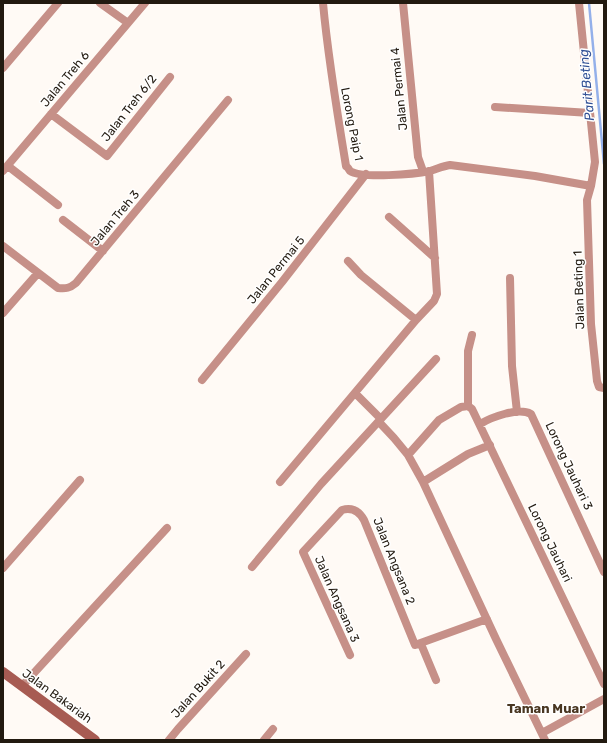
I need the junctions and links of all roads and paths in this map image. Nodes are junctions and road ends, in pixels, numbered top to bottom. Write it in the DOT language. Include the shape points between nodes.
graph roads {
  1 [pos="58,3"];
  2 [pos="100,3"];
  3 [pos="145,3"];
  4 [pos="323,3"];
  5 [pos="403,3"];
  6 [pos="579,3"];
  7 [pos="128,23"];
  8 [pos="3,68"];
  9 [pos="170,77"];
  10 [pos="228,100"];
  11 [pos="495,107"];
  12 [pos="590,113"];
  13 [pos="51,114"];
  14 [pos="5,168"];
  15 [pos="426,171"];
  16 [pos="366,174"];
  17 [pos="592,186"];
  18 [pos="58,205"];
  19 [pos="389,217"];
  20 [pos="63,220"];
  21 [pos="3,246"];
  22 [pos="103,251"];
  23 [pos="435,258"];
  24 [pos="348,261"];
  25 [pos="38,273"];
  26 [pos="510,278"];
  27 [pos="3,313"];
  28 [pos="416,320"];
  29 [pos="472,335"];
  30 [pos="436,359"];
  31 [pos="202,380"];
  32 [pos="604,388"];
  33 [pos="356,393"];
  34 [pos="468,406"];
  35 [pos="517,412"];
  36 [pos="380,420"];
  37 [pos="480,424"];
  38 [pos="490,445"];
  39 [pos="408,455"];
  40 [pos="80,480"];
  41 [pos="280,482"];
  42 [pos="423,482"];
  43 [pos="167,528"];
  44 [pos="303,552"];
  45 [pos="252,567"];
  46 [pos="3,568"];
  47 [pos="604,572"];
  48 [pos="487,619"];
  49 [pos="418,644"];
  50 [pos="246,654"];
  51 [pos="350,655"];
  52 [pos="3,672"];
  53 [pos="436,680"];
  54 [pos="604,684"];
  55 [pos="22,686"];
  56 [pos="604,699"];
  57 [pos="273,729"];
  58 [pos="543,736"];
  59 [pos="95,740"];
  60 [pos="169,740"];
  61 [pos="264,740"];
  1 -- 8 [label="street"];
  2 -- 7 [label="street"];
  3 -- 7 [label="street, Jalan Treh 6"];
  4 -- 16 [label="street, Lorong Paip 1" via="329,60 346,166 350,171"];
  5 -- 15 [label="street, Jalan Permai 4" via="418,157"];
  6 -- 12 [label="street, Jalan Beting 1"];
  7 -- 13 [label="street, Jalan Treh 6"];
  9 -- 13 [label="street, Jalan Treh 6/2" via="107,156"];
  10 -- 22 [label="street, Jalan Treh 3"];
  11 -- 12 [label="street"];
  12 -- 17 [label="street, Jalan Beting 1" via="596,162"];
  13 -- 14 [label="street, Jalan Treh 6"];
  14 -- 18 [label="street"];
  15 -- 16 [label="street, Lorong Paip 1" via="387,176"];
  15 -- 17 [label="street, Lorong Paip 1" via="441,166 460,166"];
  15 -- 23 [label="street, Jalan Permai 4"];
  16 -- 31 [label="street, Jalan Permai 5"];
  17 -- 32 [label="street, Jalan Beting 1" via="587,200 591,324 597,381 599,387"];
  19 -- 23 [label="street"];
  20 -- 22 [label="street"];
  21 -- 25 [label="street, Jalan Treh 3"];
  22 -- 25 [label="street, Jalan Treh 3" via="70,288 58,288"];
  23 -- 28 [label="street, Jalan Permai 4" via="436,299"];
  24 -- 28 [label="street" via="361,275"];
  25 -- 27 [label="street"];
  26 -- 35 [label="street" via="512,366"];
  28 -- 33 [label="street, Jalan Permai 4"];
  29 -- 34 [label="street" via="468,351"];
  30 -- 36 [label="street"];
  33 -- 36 [label="street"];
  33 -- 41 [label="street, Jalan Permai 4"];
  34 -- 37 [label="street, Lorong Jauhari"];
  34 -- 39 [label="street" via="461,407 439,420"];
  35 -- 37 [label="street" via="493,417"];
  35 -- 47 [label="street, Lorong Jauhari 3" via="531,414"];
  36 -- 39 [label="street"];
  36 -- 45 [label="street" via="321,484"];
  37 -- 38 [label="street, Lorong Jauhari"];
  38 -- 42 [label="street" via="468,454"];
  38 -- 54 [label="street, Lorong Jauhari"];
  39 -- 42 [label="street"];
  40 -- 46 [label="street"];
  42 -- 48 [label="street"];
  43 -- 55 [label="street"];
  44 -- 49 [label="street, Jalan Angsana 2" via="342,510 352,509 361,514"];
  44 -- 51 [label="street, Jalan Angsana 3"];
  48 -- 49 [label="street"];
  48 -- 58 [label="street"];
  49 -- 53 [label="street, Jalan Angsana 2"];
  50 -- 60 [label="street, Jalan Bukit 2"];
  52 -- 55 [label="street, Jalan Bakariah"];
  55 -- 59 [label="street, Jalan Bakariah"];
  56 -- 58 [label="street"];
  57 -- 61 [label="street"];
}
